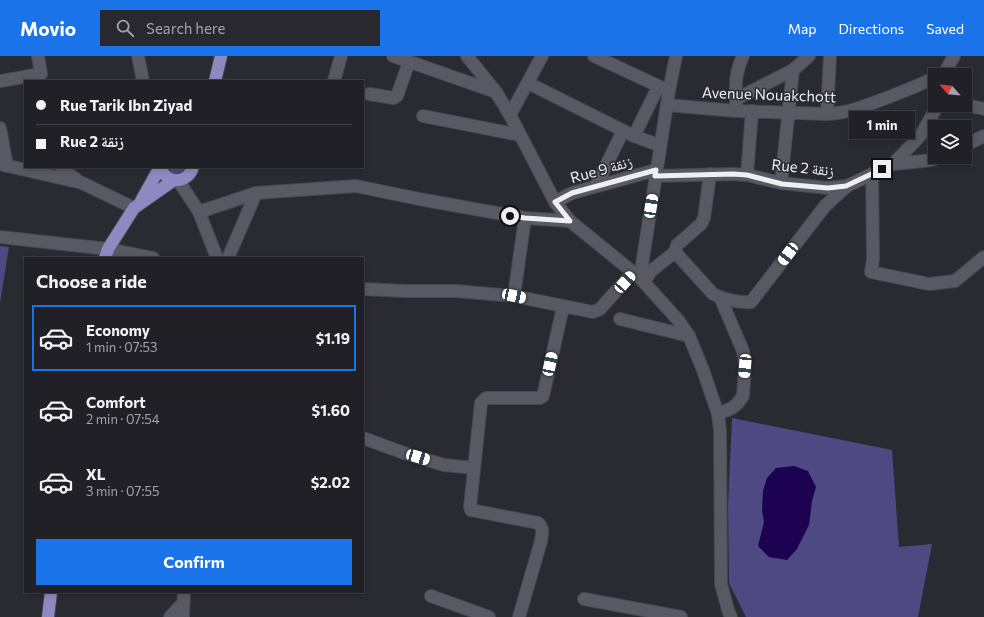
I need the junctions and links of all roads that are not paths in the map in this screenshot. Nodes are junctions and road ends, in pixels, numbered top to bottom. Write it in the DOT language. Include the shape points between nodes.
graph roads {
  1 [pos="38,56"];
  2 [pos="138,56"];
  3 [pos="221,56"];
  4 [pos="341,56"];
  5 [pos="393,56"];
  6 [pos="467,56"];
  7 [pos="542,56"];
  8 [pos="594,56"];
  9 [pos="676,56"];
  10 [pos="743,56"];
  11 [pos="809,56"];
  12 [pos="830,56"];
  13 [pos="954,56"];
  14 [pos="413,59"];
  15 [pos="946,68"];
  16 [pos="793,70"];
  17 [pos="42,77"];
  18 [pos="143,80"];
  19 [pos="215,80"];
  20 [pos="334,80"];
  21 [pos="0,81"];
  22 [pos="928,82"];
  23 [pos="528,83"];
  24 [pos="663,89"];
  25 [pos="496,92"];
  26 [pos="369,94"];
  27 [pos="667,104"];
  28 [pos="736,105"];
  29 [pos="972,106"];
  30 [pos="984,109"];
  31 [pos="752,111"];
  32 [pos="790,112"];
  33 [pos="934,112"];
  34 [pos="827,114"];
  35 [pos="510,115"];
  36 [pos="423,116"];
  37 [pos="0,128"];
  38 [pos="623,131"];
  39 [pos="520,135"];
  40 [pos="634,136"];
  41 [pos="660,145"];
  42 [pos="928,160"];
  43 [pos="893,164"];
  44 [pos="3,165"];
  45 [pos="62,168"];
  46 [pos="159,168"];
  47 [pos="161,168"];
  48 [pos="191,171"];
  49 [pos="656,173"];
  50 [pos="710,174"];
  51 [pos="872,174"];
  52 [pos="747,175"];
  53 [pos="176,180"];
  54 [pos="82,183"];
  55 [pos="782,184"];
  56 [pos="596,186"];
  57 [pos="846,186"];
  58 [pos="256,193"];
  59 [pos="555,202"];
  60 [pos="136,207"];
  61 [pos="196,208"];
  62 [pos="525,218"];
  63 [pos="570,221"];
  64 [pos="0,237"];
  65 [pos="675,252"];
  66 [pos="106,253"];
  67 [pos="144,257"];
  68 [pos="217,257"];
  69 [pos="228,257"];
  70 [pos="984,257"];
  71 [pos="637,276"];
  72 [pos="364,289"];
  73 [pos="514,296"];
  74 [pos="720,297"];
  75 [pos="563,307"];
  76 [pos="620,319"];
  77 [pos="689,336"];
  78 [pos="718,414"];
  79 [pos="364,438"];
  80 [pos="474,468"];
  81 [pos="51,593"];
  82 [pos="431,596"];
  83 [pos="184,597"];
  84 [pos="584,599"];
  85 [pos="48,617"];
  86 [pos="170,617"];
  87 [pos="183,617"];
  88 [pos="489,617"];
  89 [pos="519,617"];
  90 [pos="681,617"];
  91 [pos="731,617"];
  1 -- 17 [label="street"];
  2 -- 18 [label="street"];
  3 -- 19 [label="main road"];
  4 -- 20 [label="street"];
  5 -- 14 [label="street"];
  6 -- 25 [label="street"];
  7 -- 23 [label="street"];
  8 -- 24 [label="street"];
  9 -- 24 [label="street"];
  10 -- 28 [label="street" via="735,77"];
  11 -- 16 [label="street"];
  12 -- 34 [label="street"];
  13 -- 15 [label="street, Avenue Nouakchott"];
  14 -- 25 [label="street" via="425,68"];
  14 -- 26 [label="street" via="397,96 394,98"];
  16 -- 28 [label="street"];
  16 -- 32 [label="street"];
  17 -- 21 [label="street"];
  22 -- 34 [label="street, Avenue Nouakchott" via="852,111"];
  23 -- 35 [label="street"];
  23 -- 38 [label="street"];
  24 -- 27 [label="street"];
  24 -- 40 [label="street"];
  25 -- 35 [label="street"];
  27 -- 28 [label="street, Avenue Nouakchott"];
  27 -- 41 [label="street"];
  28 -- 31 [label="street, Avenue Nouakchott"];
  29 -- 30 [label="street"];
  31 -- 32 [label="street, Avenue Nouakchott"];
  31 -- 52 [label="street"];
  32 -- 34 [label="street, Avenue Nouakchott"];
  32 -- 55 [label="street"];
  33 -- 43 [label="street, Rue 2 زنقة" via="921,135"];
  35 -- 39 [label="street"];
  36 -- 39 [label="street"];
  37 -- 44 [label="street"];
  38 -- 40 [label="street"];
  38 -- 56 [label="street"];
  39 -- 59 [label="street"];
  40 -- 41 [label="street"];
  41 -- 49 [label="street"];
  42 -- 43 [label="street"];
  43 -- 51 [label="street, Rue 2 زنقة"];
  44 -- 54 [label="street"];
  45 -- 54 [label="street"];
  46 -- 60 [label="main road"];
  47 -- 53 [label="main road" via="165,176"];
  48 -- 53 [label="main road" via="185,178"];
  48 -- 61 [label="street"];
  49 -- 50 [label="street, Rue 2 زنقة"];
  49 -- 56 [label="street, Rue 9 زنقة"];
  49 -- 71 [label="street" via="644,252"];
  50 -- 52 [label="street, Rue 2 زنقة"];
  50 -- 65 [label="street" via="704,218 701,224 677,245"];
  51 -- 57 [label="street, Rue 2 زنقة"];
  51 -- 70 [label="street" via="871,272 929,284 948,282 955,281"];
  52 -- 55 [label="street, Rue 2 زنقة"];
  53 -- 60 [label="main road"];
  53 -- 61 [label="street"];
  54 -- 60 [label="street"];
  55 -- 57 [label="street, Rue 2 زنقة" via="828,188"];
  56 -- 59 [label="street, Rue 9 زنقة" via="572,193"];
  57 -- 74 [label="street" via="825,206 751,302"];
  58 -- 61 [label="street"];
  58 -- 62 [label="street" via="356,186"];
  58 -- 69 [label="street"];
  59 -- 63 [label="street"];
  60 -- 66 [label="main road"];
  61 -- 68 [label="street"];
  62 -- 63 [label="street"];
  62 -- 73 [label="street"];
  63 -- 71 [label="street"];
  64 -- 66 [label="street"];
  65 -- 71 [label="street" via="651,271"];
  65 -- 74 [label="street" via="709,291"];
  66 -- 67 [label="street"];
  71 -- 75 [label="street" via="596,312"];
  71 -- 77 [label="street" via="678,320"];
  72 -- 73 [label="street"];
  73 -- 75 [label="street"];
  74 -- 78 [label="street" via="743,351 745,366 743,396 732,408"];
  75 -- 80 [label="street" via="543,396 483,400"];
  76 -- 77 [label="street"];
  77 -- 78 [label="street"];
  78 -- 91 [label="street" via="721,584"];
  79 -- 80 [label="street" via="444,465"];
  80 -- 89 [label="street" via="471,510 538,523 543,530"];
  81 -- 85 [label="main road"];
  82 -- 88 [label="street"];
  83 -- 86 [label="street"];
  83 -- 87 [label="street"];
  84 -- 90 [label="street"];
}
